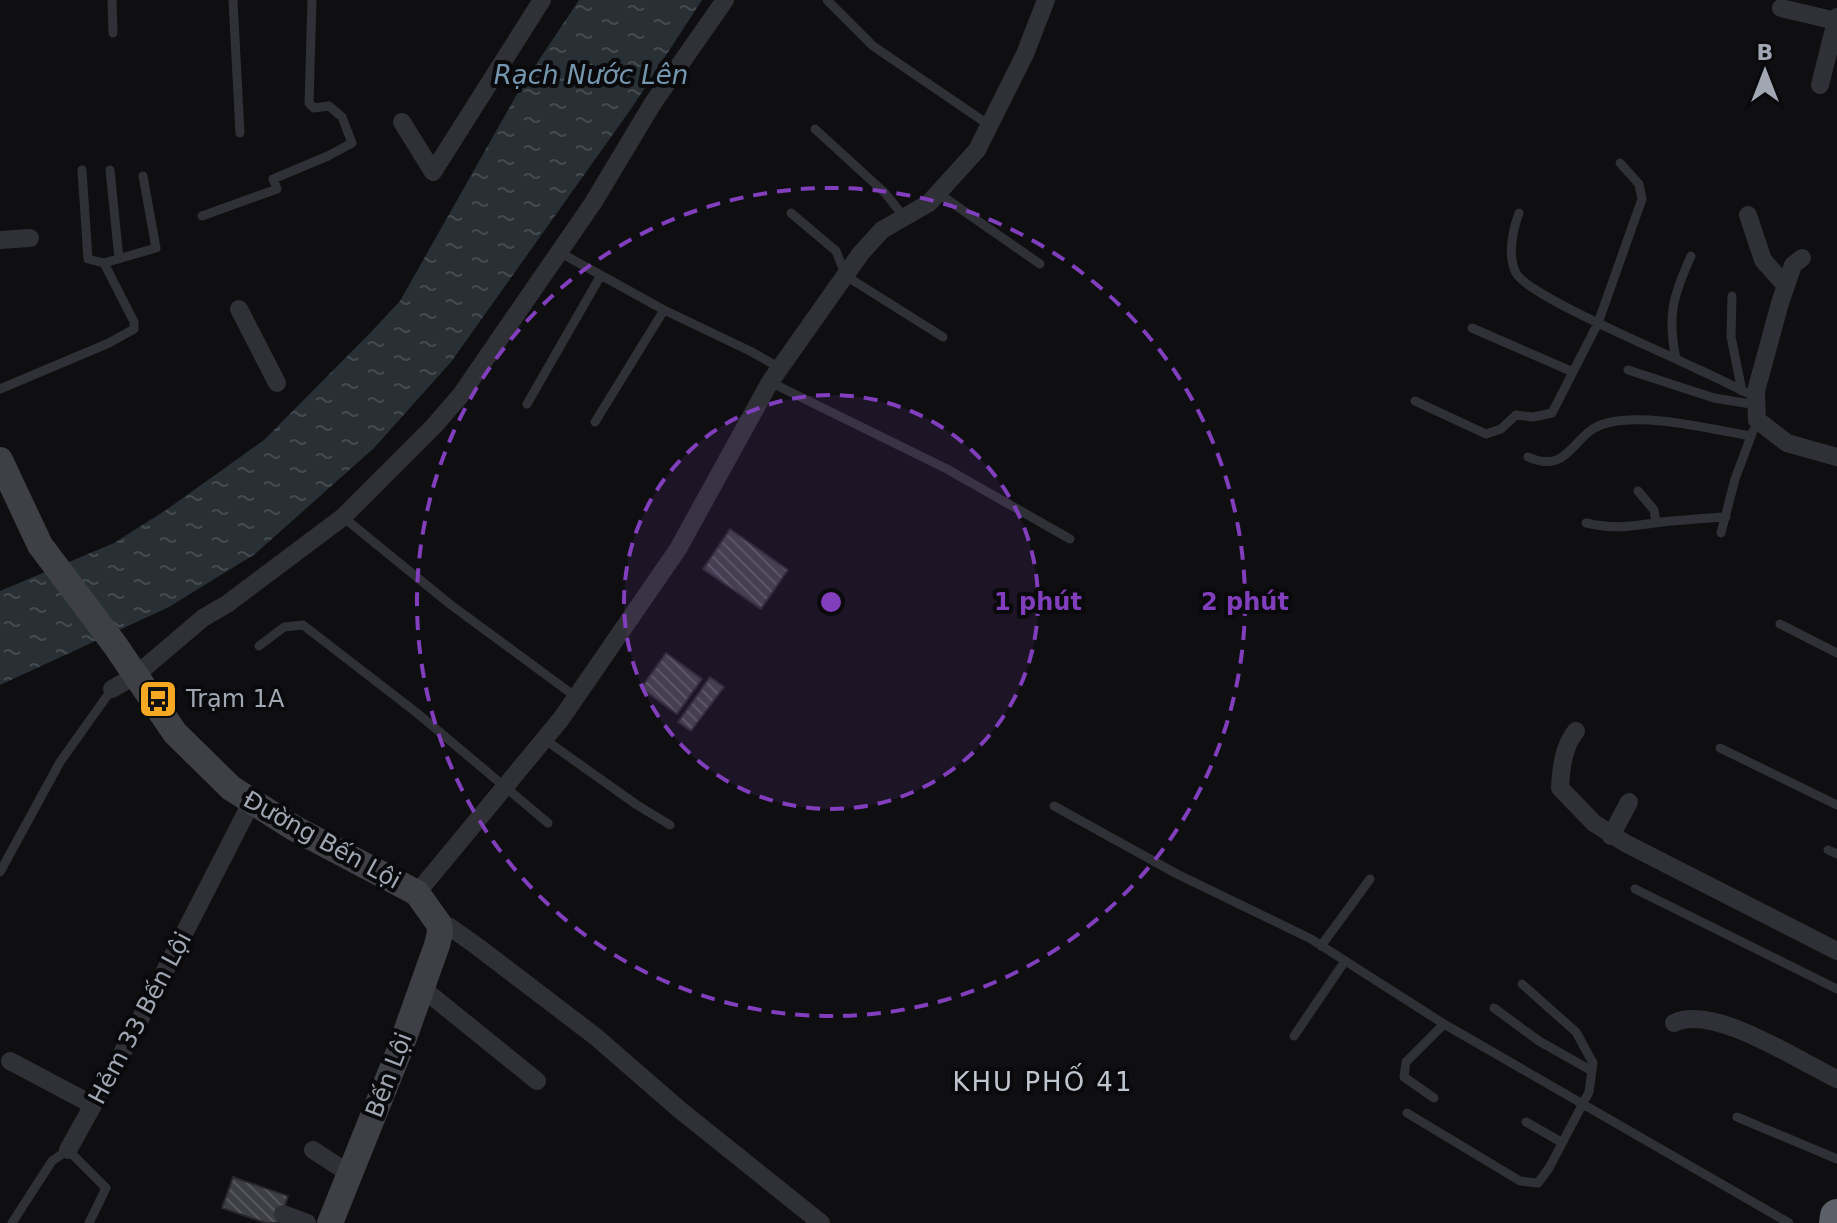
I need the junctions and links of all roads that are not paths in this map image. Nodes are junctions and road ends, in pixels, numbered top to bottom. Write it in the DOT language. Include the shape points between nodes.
graph roads {
  1 [pos="112,0"];
  2 [pos="233,0"];
  3 [pos="312,0"];
  4 [pos="542,0"];
  5 [pos="725,0"];
  6 [pos="827,0"];
  7 [pos="1046,0"];
  8 [pos="1781,8"];
  9 [pos="1836,19"];
  10 [pos="113,33"];
  11 [pos="1820,85"];
  12 [pos="402,122"];
  13 [pos="989,125"];
  14 [pos="815,129"];
  15 [pos="240,133"];
  16 [pos="1620,163"];
  17 [pos="82,170"];
  18 [pos="110,170"];
  19 [pos="143,176"];
  20 [pos="938,193"];
  21 [pos="791,213"];
  22 [pos="1519,213"];
  23 [pos="1748,215"];
  24 [pos="202,216"];
  25 [pos="904,217"];
  26 [pos="30,238"];
  27 [pos="0,240"];
  28 [pos="559,252"];
  29 [pos="1691,256"];
  30 [pos="1802,258"];
  31 [pos="119,259"];
  32 [pos="104,263"];
  33 [pos="1040,264"];
  34 [pos="601,275"];
  35 [pos="846,276"];
  36 [pos="1786,286"];
  37 [pos="1732,296"];
  38 [pos="239,309"];
  39 [pos="664,310"];
  40 [pos="1598,323"];
  41 [pos="1472,328"];
  42 [pos="943,337"];
  43 [pos="1676,359"];
  44 [pos="1628,370"];
  45 [pos="1573,372"];
  46 [pos="775,375"];
  47 [pos="277,383"];
  48 [pos="0,389"];
  49 [pos="1415,401"];
  50 [pos="527,404"];
  51 [pos="1752,410"];
  52 [pos="595,422"];
  53 [pos="1528,457"];
  54 [pos="1837,457"];
  55 [pos="0,460"];
  56 [pos="1638,491"];
  57 [pos="343,517"];
  58 [pos="1726,517"];
  59 [pos="1586,523"];
  60 [pos="1656,523"];
  61 [pos="1721,533"];
  62 [pos="1070,539"];
  63 [pos="1780,624"];
  64 [pos="259,646"];
  65 [pos="1837,653"];
  66 [pos="136,675"];
  67 [pos="112,689"];
  68 [pos="576,697"];
  69 [pos="1576,731"];
  70 [pos="544,739"];
  71 [pos="1720,748"];
  72 [pos="504,788"];
  73 [pos="252,801"];
  74 [pos="1629,802"];
  75 [pos="1837,805"];
  76 [pos="1054,806"];
  77 [pos="548,823"];
  78 [pos="670,825"];
  79 [pos="1611,836"];
  80 [pos="0,872"];
  81 [pos="1370,879"];
  82 [pos="1635,889"];
  83 [pos="417,893"];
  84 [pos="439,924"];
  85 [pos="1321,946"];
  86 [pos="1837,951"];
  87 [pos="1345,961"];
  88 [pos="1522,984"];
  89 [pos="422,988"];
  90 [pos="1837,989"];
  91 [pos="1494,1008"];
  92 [pos="1674,1023"];
  93 [pos="1444,1024"];
  94 [pos="1294,1036"];
  95 [pos="10,1061"];
  96 [pos="1592,1071"];
  97 [pos="1837,1079"];
  98 [pos="537,1081"];
  99 [pos="1434,1098"];
  100 [pos="93,1105"];
  101 [pos="1581,1105"];
  102 [pos="1407,1113"];
  103 [pos="1737,1117"];
  104 [pos="1526,1122"];
  105 [pos="1561,1142"];
  106 [pos="68,1150"];
  107 [pos="313,1150"];
  108 [pos="1837,1159"];
  109 [pos="350,1174"];
  110 [pos="283,1214"];
  111 [pos="1837,1216"];
  112 [pos="808,1219"];
  113 [pos="12,1223"];
  114 [pos="89,1223"];
  115 [pos="307,1223"];
  116 [pos="330,1223"];
  117 [pos="1789,1223"];
  118 [pos="1836,1223"];
  1 -- 10 [label="lane"];
  2 -- 15 [label="lane"];
  3 -- 24 [label="lane" via="309,103 314,108 329,106 342,117 352,143 273,179 277,189"];
  4 -- 12 [label="street" via="433,172"];
  5 -- 28 [label="street"];
  6 -- 13 [label="lane" via="873,46"];
  7 -- 13 [label="street"];
  8 -- 9 [label="street"];
  9 -- 11 [label="street"];
  13 -- 20 [label="street" via="977,150"];
  14 -- 25 [label="lane"];
  16 -- 40 [label="lane" via="1639,184 1642,199"];
  17 -- 32 [label="lane" via="88,259"];
  18 -- 31 [label="lane"];
  19 -- 31 [label="lane" via="156,248"];
  20 -- 25 [label="street"];
  20 -- 33 [label="lane"];
  21 -- 35 [label="lane" via="836,251"];
  22 -- 40 [label="lane" via="1512,248 1516,273 1531,287"];
  23 -- 36 [label="street" via="1763,260"];
  25 -- 35 [label="street" via="882,230"];
  26 -- 27 [label="street"];
  28 -- 34 [label="lane"];
  28 -- 57 [label="street" via="460,396"];
  29 -- 43 [label="lane" via="1675,293 1671,335"];
  30 -- 36 [label="street" via="1793,265"];
  31 -- 32 [label="lane"];
  32 -- 48 [label="lane" via="134,329"];
  34 -- 39 [label="lane"];
  34 -- 50 [label="lane"];
  35 -- 42 [label="lane"];
  35 -- 46 [label="street"];
  36 -- 51 [label="street"];
  37 -- 51 [label="lane" via="1731,337"];
  38 -- 47 [label="street"];
  39 -- 46 [label="lane" via="750,351"];
  39 -- 52 [label="lane"];
  40 -- 43 [label="lane"];
  40 -- 45 [label="lane"];
  41 -- 45 [label="lane"];
  43 -- 51 [label="lane"];
  44 -- 51 [label="lane"];
  45 -- 49 [label="lane" via="1552,413 1516,415 1486,434"];
  46 -- 62 [label="lane"];
  46 -- 68 [label="street" via="678,549"];
  51 -- 53 [label="lane" via="1606,423 1588,431 1557,462"];
  51 -- 54 [label="street" via="1787,443"];
  51 -- 58 [label="lane"];
  55 -- 66 [label="street, Đường Bến Lội" via="40,545"];
  56 -- 60 [label="lane" via="1654,510"];
  57 -- 66 [label="street" via="203,618"];
  57 -- 68 [label="lane"];
  58 -- 60 [label="lane"];
  58 -- 61 [label="lane"];
  59 -- 60 [label="lane" via="1633,528"];
  63 -- 65 [label="lane"];
  64 -- 72 [label="lane" via="284,627 303,625"];
  66 -- 67 [label="street"];
  66 -- 73 [label="street, Đường Bến Lội" via="175,733 231,788"];
  67 -- 80 [label="lane" via="60,762"];
  68 -- 70 [label="street"];
  69 -- 79 [label="street" via="1561,767 1560,788"];
  70 -- 72 [label="street"];
  70 -- 78 [label="lane"];
  71 -- 75 [label="lane"];
  72 -- 77 [label="lane"];
  72 -- 83 [label="street"];
  73 -- 83 [label="street, Đường Bến Lội"];
  73 -- 100 [label="street, Hẻm 33 Bến Lội"];
  74 -- 79 [label="street"];
  76 -- 85 [label="lane"];
  79 -- 86 [label="street"];
  81 -- 85 [label="lane"];
  82 -- 90 [label="lane"];
  83 -- 84 [label="street, Đường Bến Lội"];
  84 -- 89 [label="street, Bến Lội"];
  84 -- 112 [label="street" via="478,947 596,1037 758,1170"];
  85 -- 87 [label="lane"];
  87 -- 93 [label="lane"];
  87 -- 94 [label="lane"];
  88 -- 96 [label="lane" via="1576,1032"];
  89 -- 98 [label="street"];
  89 -- 109 [label="street, Bến Lội"];
  91 -- 96 [label="lane"];
  92 -- 97 [label="street" via="1684,1018 1712,1021"];
  93 -- 99 [label="lane" via="1406,1062 1404,1077"];
  93 -- 101 [label="lane"];
  95 -- 100 [label="street"];
  96 -- 101 [label="lane"];
  100 -- 106 [label="street, Hẻm 33 Bến Lội"];
  101 -- 105 [label="lane"];
  101 -- 117 [label="lane"];
  102 -- 105 [label="lane" via="1528,1184 1538,1183"];
  103 -- 108 [label="lane"];
  104 -- 105 [label="lane"];
  106 -- 113 [label="lane, Hẻm 33 Bến Lội" via="52,1161"];
  106 -- 114 [label="lane" via="106,1188"];
  107 -- 109 [label="street"];
  109 -- 116 [label="street, Bến Lội"];
  110 -- 115 [label="street"];
  111 -- 118 [label="highway"];
}
